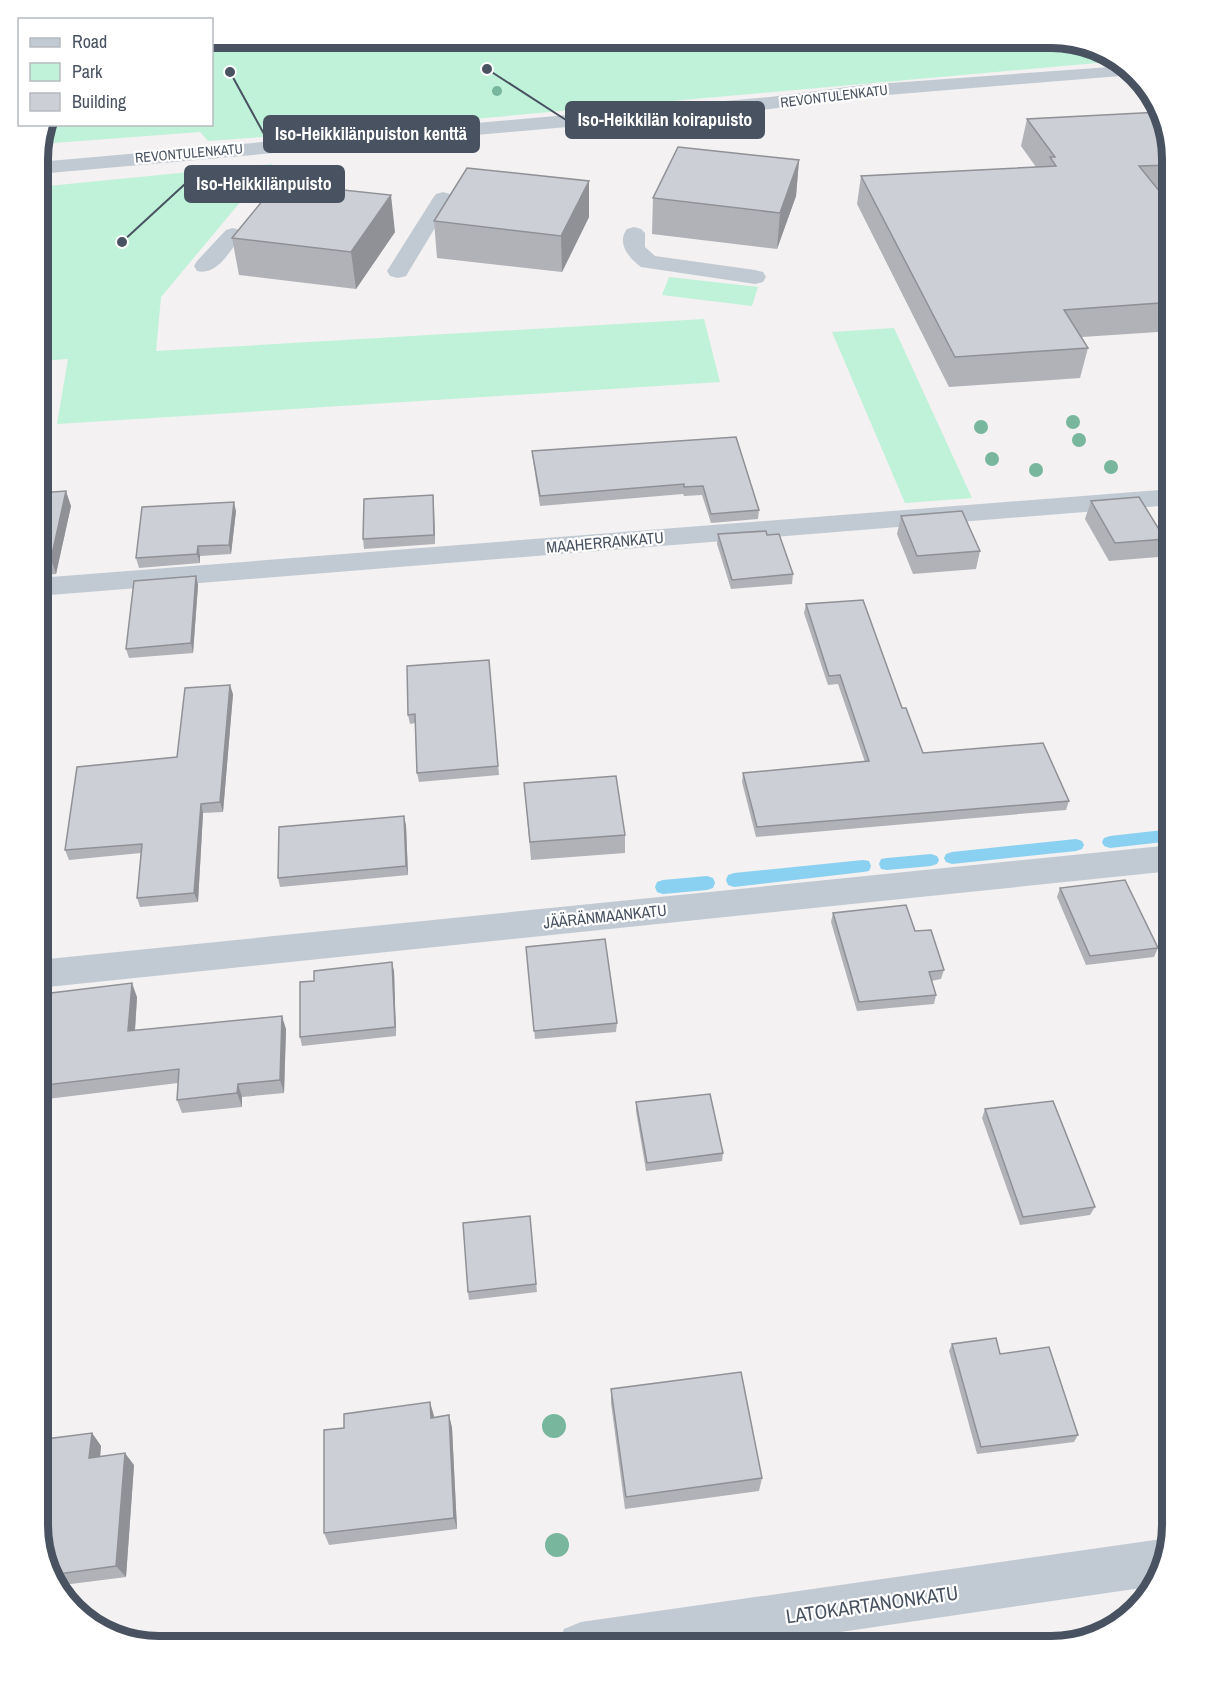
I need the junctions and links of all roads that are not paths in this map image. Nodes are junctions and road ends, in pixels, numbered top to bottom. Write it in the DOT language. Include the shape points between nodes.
graph roads {
  1 [pos="1119,72"];
  2 [pos="48,167"];
  3 [pos="443,198"];
  4 [pos="634,233"];
  5 [pos="233,234"];
  6 [pos="204,266"];
  7 [pos="398,271"];
  8 [pos="755,276"];
  9 [pos="1162,498"];
  10 [pos="48,586"];
  11 [pos="1162,859"];
  12 [pos="48,973"];
  13 [pos="1155,1563"];
  14 [pos="650,1636"];
  1 -- 2 [label="street, REVONTULENKATU" via="863,91 770,103"];
  3 -- 7 [label="street"];
  4 -- 8 [label="street" via="636,252 649,262"];
  5 -- 6 [label="street"];
  9 -- 10 [label="street, MAAHERRANKATU"];
  11 -- 12 [label="street, JÄÄRÄNMAANKATU"];
  13 -- 14 [label="street, LATOKARTANONKATU"];
}
